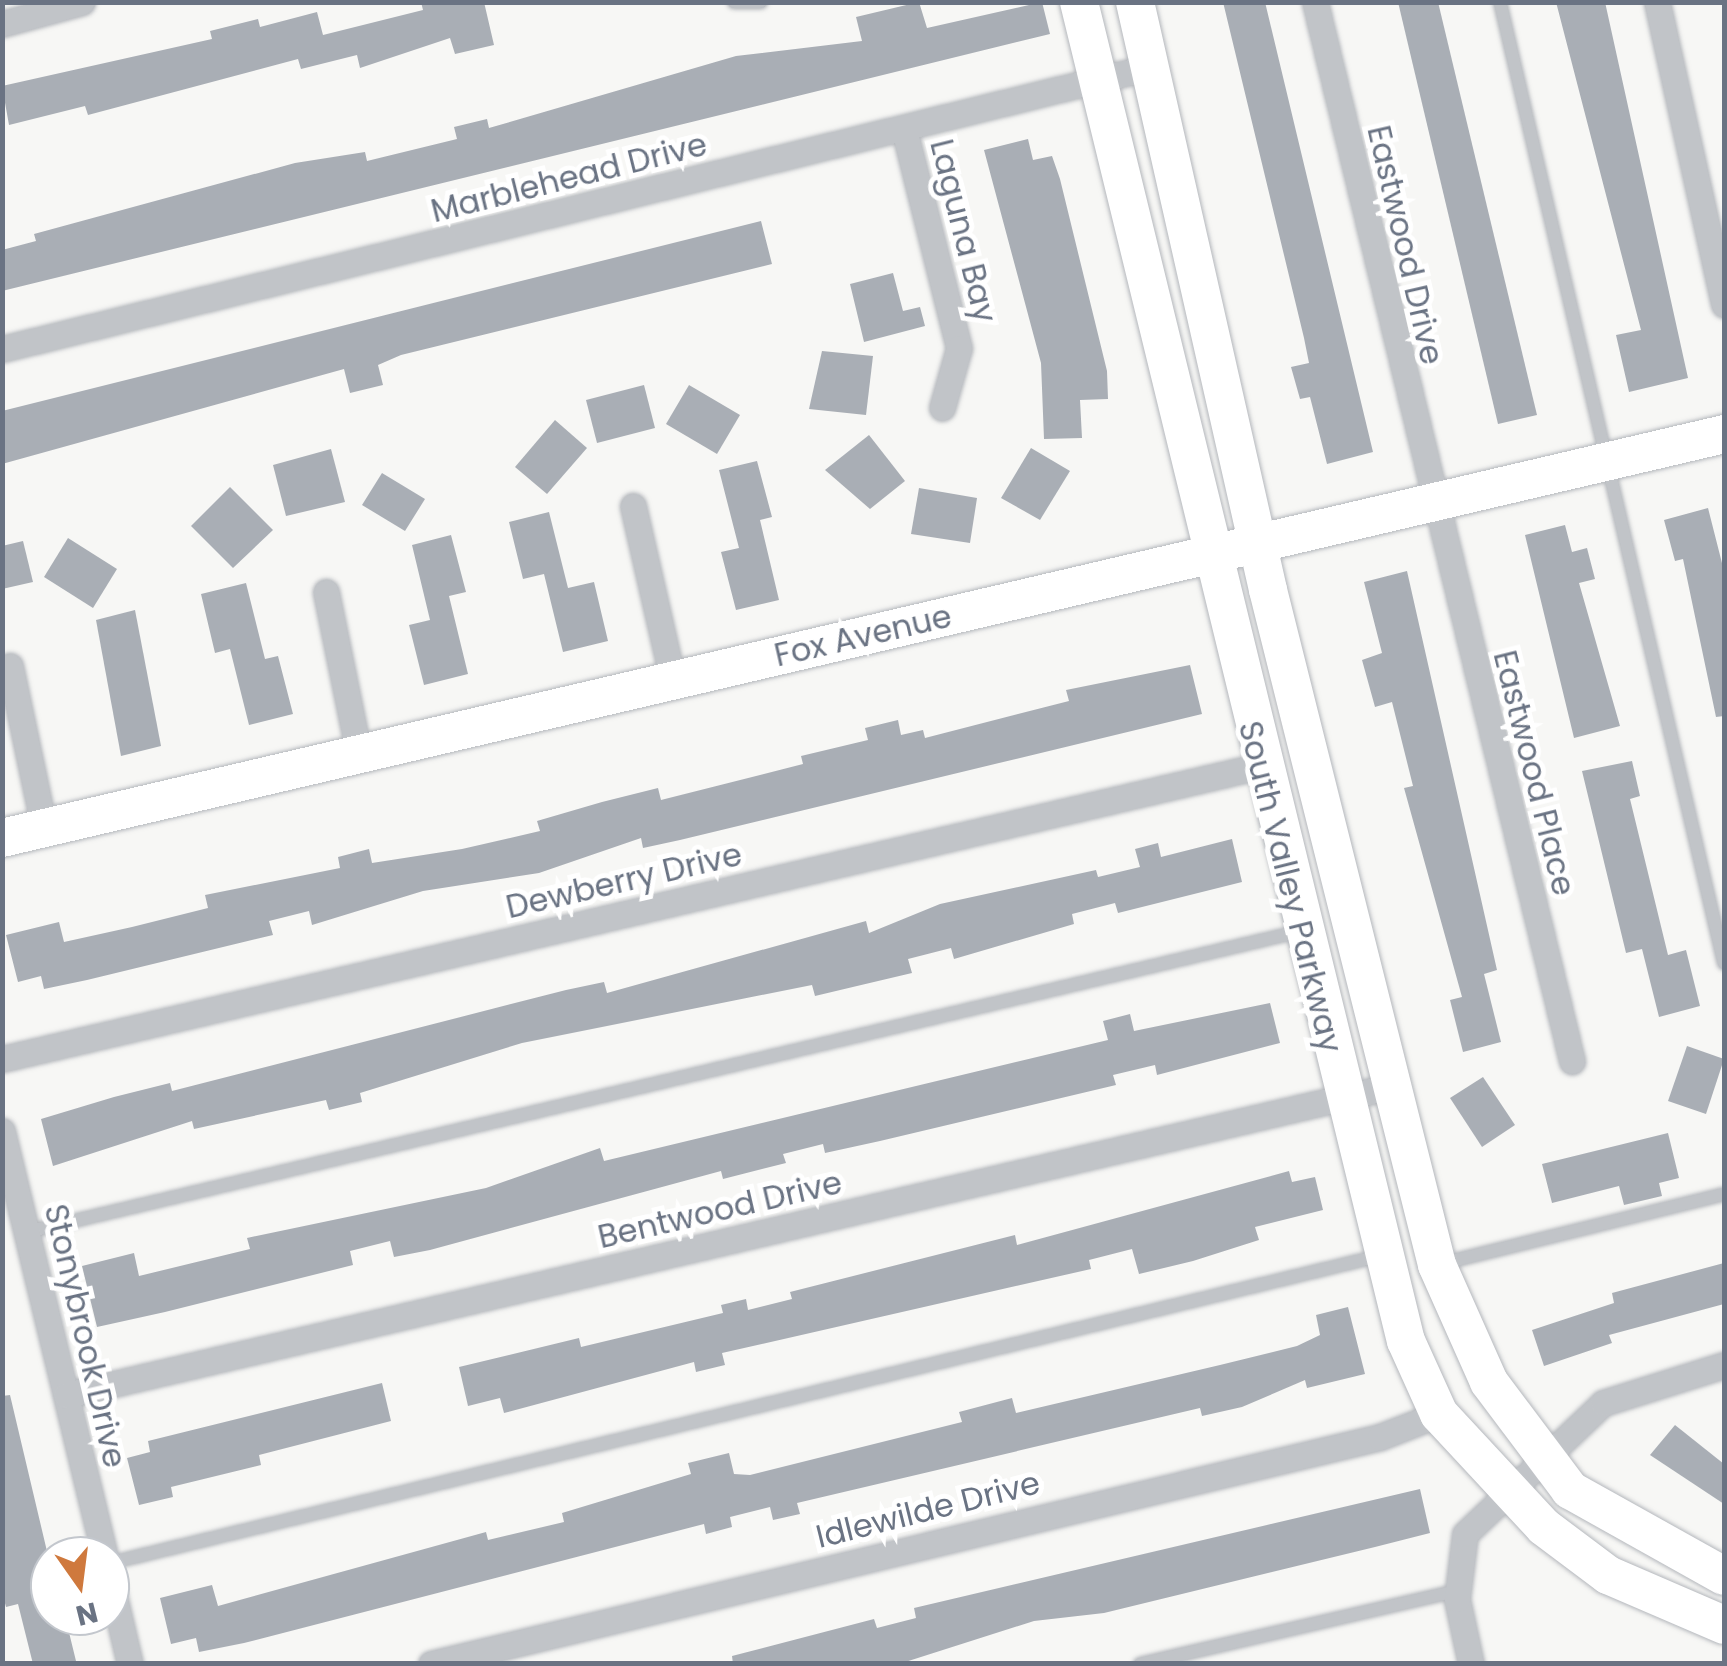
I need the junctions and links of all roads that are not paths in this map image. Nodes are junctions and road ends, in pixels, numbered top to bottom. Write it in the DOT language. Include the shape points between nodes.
graph roads {
  1 [pos="82,2"];
  2 [pos="734,2"];
  3 [pos="761,2"];
  4 [pos="1079,2"];
  5 [pos="1135,2"];
  6 [pos="1315,2"];
  7 [pos="1500,2"];
  8 [pos="1657,2"];
  9 [pos="2,24"];
  10 [pos="1150,67"];
  11 [pos="1097,80"];
  12 [pos="904,128"];
  13 [pos="1724,305"];
  14 [pos="2,349"];
  15 [pos="942,408"];
  16 [pos="1724,434"];
  17 [pos="1605,462"];
  18 [pos="1434,502"];
  19 [pos="633,506"];
  20 [pos="1260,543"];
  21 [pos="1210,554"];
  22 [pos="326,592"];
  23 [pos="10,666"];
  24 [pos="673,680"];
  25 [pos="358,754"];
  26 [pos="1260,766"];
  27 [pos="44,828"];
  28 [pos="2,838"];
  29 [pos="1301,931"];
  30 [pos="1724,963"];
  31 [pos="2,1059"];
  32 [pos="1572,1061"];
  33 [pos="1388,1087"];
  34 [pos="1342,1098"];
  35 [pos="2,1131"];
  36 [pos="1724,1194"];
  37 [pos="27,1232"];
  38 [pos="1382,1255"];
  39 [pos="1437,1265"];
  40 [pos="1724,1365"];
  41 [pos="66,1395"];
  42 [pos="1439,1414"];
  43 [pos="1542,1459"];
  44 [pos="1508,1490"];
  45 [pos="99,1536"];
  46 [pos="130,1557"];
  47 [pos="1724,1576"];
  48 [pos="1457,1591"];
  49 [pos="1724,1625"];
  50 [pos="123,1636"];
  51 [pos="130,1664"];
  52 [pos="430,1664"];
  53 [pos="1140,1664"];
  54 [pos="1471,1664"];
  1 -- 9 [label="street"];
  2 -- 3 [label="lane"];
  4 -- 11 [label="main road, South Valley Parkway"];
  5 -- 10 [label="main road, South Valley Parkway"];
  6 -- 18 [label="street, Eastwood Drive"];
  7 -- 17 [label="lane"];
  8 -- 13 [label="street"];
  10 -- 11 [label="street, Marblehead Drive"];
  10 -- 20 [label="main road, South Valley Parkway"];
  11 -- 12 [label="street, Marblehead Drive"];
  11 -- 21 [label="main road, South Valley Parkway"];
  12 -- 14 [label="street, Marblehead Drive"];
  12 -- 15 [label="street, Laguna Bay" via="959,348"];
  16 -- 17 [label="main road, Fox Avenue"];
  17 -- 18 [label="main road, Fox Avenue"];
  17 -- 30 [label="lane"];
  18 -- 20 [label="main road, Fox Avenue"];
  18 -- 32 [label="street, Eastwood Place"];
  19 -- 24 [label="street"];
  20 -- 21 [label="main road, Fox Avenue"];
  20 -- 33 [label="main road, South Valley Parkway"];
  21 -- 24 [label="main road, Fox Avenue"];
  21 -- 26 [label="main road, South Valley Parkway"];
  22 -- 25 [label="street"];
  23 -- 27 [label="street"];
  24 -- 25 [label="main road, Fox Avenue"];
  25 -- 27 [label="main road, Fox Avenue"];
  26 -- 29 [label="main road, South Valley Parkway"];
  26 -- 31 [label="street, Dewberry Drive"];
  27 -- 28 [label="main road, Fox Avenue"];
  29 -- 34 [label="main road, South Valley Parkway"];
  29 -- 37 [label="lane"];
  33 -- 34 [label="street, Bentwood Drive"];
  33 -- 39 [label="main road, South Valley Parkway"];
  34 -- 38 [label="main road, South Valley Parkway"];
  34 -- 41 [label="street, Bentwood Drive"];
  35 -- 37 [label="street, Stonybrook Drive"];
  36 -- 39 [label="lane"];
  37 -- 41 [label="street, Stonybrook Drive"];
  38 -- 42 [label="main road, South Valley Parkway"];
  38 -- 46 [label="lane"];
  39 -- 43 [label="main road, South Valley Parkway" via="1489,1382"];
  40 -- 43 [label="street" via="1603,1403"];
  41 -- 45 [label="street, Stonybrook Drive"];
  42 -- 44 [label="main road, South Valley Parkway"];
  42 -- 52 [label="street, Idlewilde Drive" via="1380,1437"];
  43 -- 44 [label="street"];
  43 -- 47 [label="main road, South Valley Parkway" via="1570,1490 1633,1531"];
  44 -- 48 [label="street" via="1466,1534"];
  44 -- 49 [label="main road, South Valley Parkway" via="1608,1575"];
  48 -- 53 [label="lane"];
  48 -- 54 [label="street"];
  50 -- 51 [label="street"];
}
